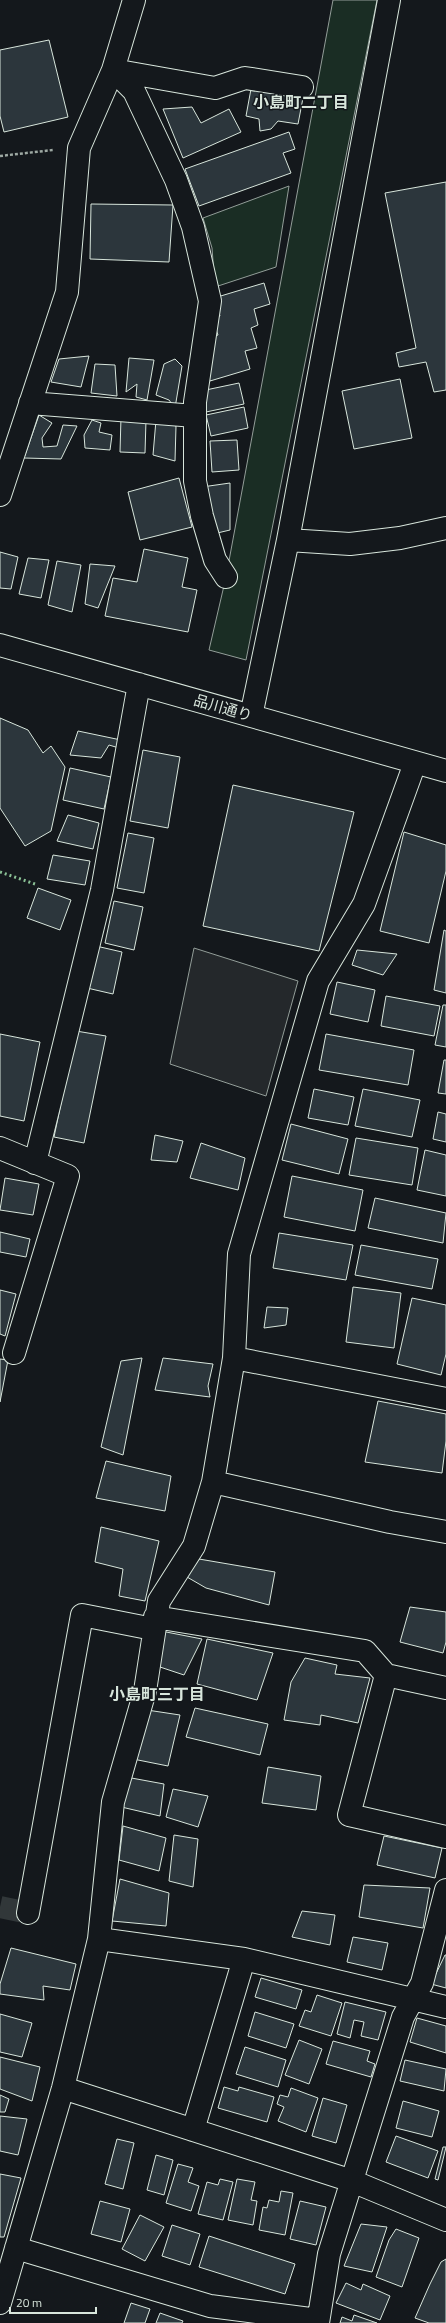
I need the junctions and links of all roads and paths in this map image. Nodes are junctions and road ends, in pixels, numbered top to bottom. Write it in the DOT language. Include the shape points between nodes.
graph roads {
  1 [pos="134,0"];
  2 [pos="389,0"];
  3 [pos="113,70"];
  4 [pos="302,87"];
  5 [pos="79,148"];
  6 [pos="0,156"];
  7 [pos="30,403"];
  8 [pos="195,416"];
  9 [pos="0,495"];
  10 [pos="446,528"];
  11 [pos="288,540"];
  12 [pos="226,577"];
  13 [pos="0,645"];
  14 [pos="139,684"];
  15 [pos="251,716"];
  16 [pos="415,763"];
  17 [pos="446,771"];
  18 [pos="0,1148"];
  19 [pos="35,1162"];
  20 [pos="14,1354"];
  21 [pos="234,1358"];
  22 [pos="446,1399"];
  23 [pos="213,1482"];
  24 [pos="446,1532"];
  25 [pos="154,1623"];
  26 [pos="386,1675"];
  27 [pos="446,1688"];
  28 [pos="446,1837"];
  29 [pos="446,1890"];
  30 [pos="28,1913"];
  31 [pos="99,1939"];
  32 [pos="244,1959"];
  33 [pos="412,1998"];
  34 [pos="446,2007"];
  35 [pos="63,2088"];
  36 [pos="192,2130"];
  37 [pos="352,2181"];
  38 [pos="446,2220"];
  39 [pos="16,2248"];
  40 [pos="0,2303"];
  41 [pos="318,2321"];
  1 -- 3 [label="street"];
  2 -- 11 [label="street"];
  3 -- 4 [label="street" via="215,88 245,78"];
  3 -- 5 [label="street"];
  3 -- 8 [label="street" via="134,91 176,180 193,227 210,301"];
  5 -- 6 [label="path"];
  5 -- 7 [label="street" via="67,292"];
  7 -- 8 [label="street"];
  7 -- 9 [label="street"];
  8 -- 12 [label="street" via="195,481 215,560"];
  10 -- 11 [label="street" via="400,538 350,544"];
  11 -- 15 [label="street"];
  13 -- 14 [label="street, 品川通り"];
  14 -- 15 [label="street, 品川通り"];
  14 -- 19 [label="street" via="102,890"];
  15 -- 16 [label="street, 品川通り"];
  16 -- 17 [label="street, 品川通り"];
  16 -- 21 [label="street" via="364,904 318,981 239,1254"];
  18 -- 19 [label="street"];
  19 -- 20 [label="street" via="68,1176"];
  21 -- 22 [label="street"];
  21 -- 23 [label="street"];
  23 -- 24 [label="street"];
  23 -- 25 [label="street" via="194,1546 159,1601"];
  25 -- 26 [label="street" via="365,1651"];
  25 -- 30 [label="street" via="82,1614"];
  25 -- 31 [label="street" via="145,1691 113,1802"];
  26 -- 27 [label="street"];
  26 -- 28 [label="street" via="349,1815"];
  29 -- 33 [label="street" via="422,1983"];
  31 -- 32 [label="street"];
  31 -- 35 [label="street"];
  32 -- 33 [label="street"];
  32 -- 36 [label="street"];
  33 -- 34 [label="street"];
  33 -- 37 [label="street" via="403,2017"];
  35 -- 36 [label="street"];
  35 -- 39 [label="street"];
  36 -- 37 [label="street"];
  37 -- 38 [label="street"];
  37 -- 41 [label="street" via="329,2254"];
  39 -- 40 [label="street"];
  39 -- 41 [label="street" via="210,2306"];
}
